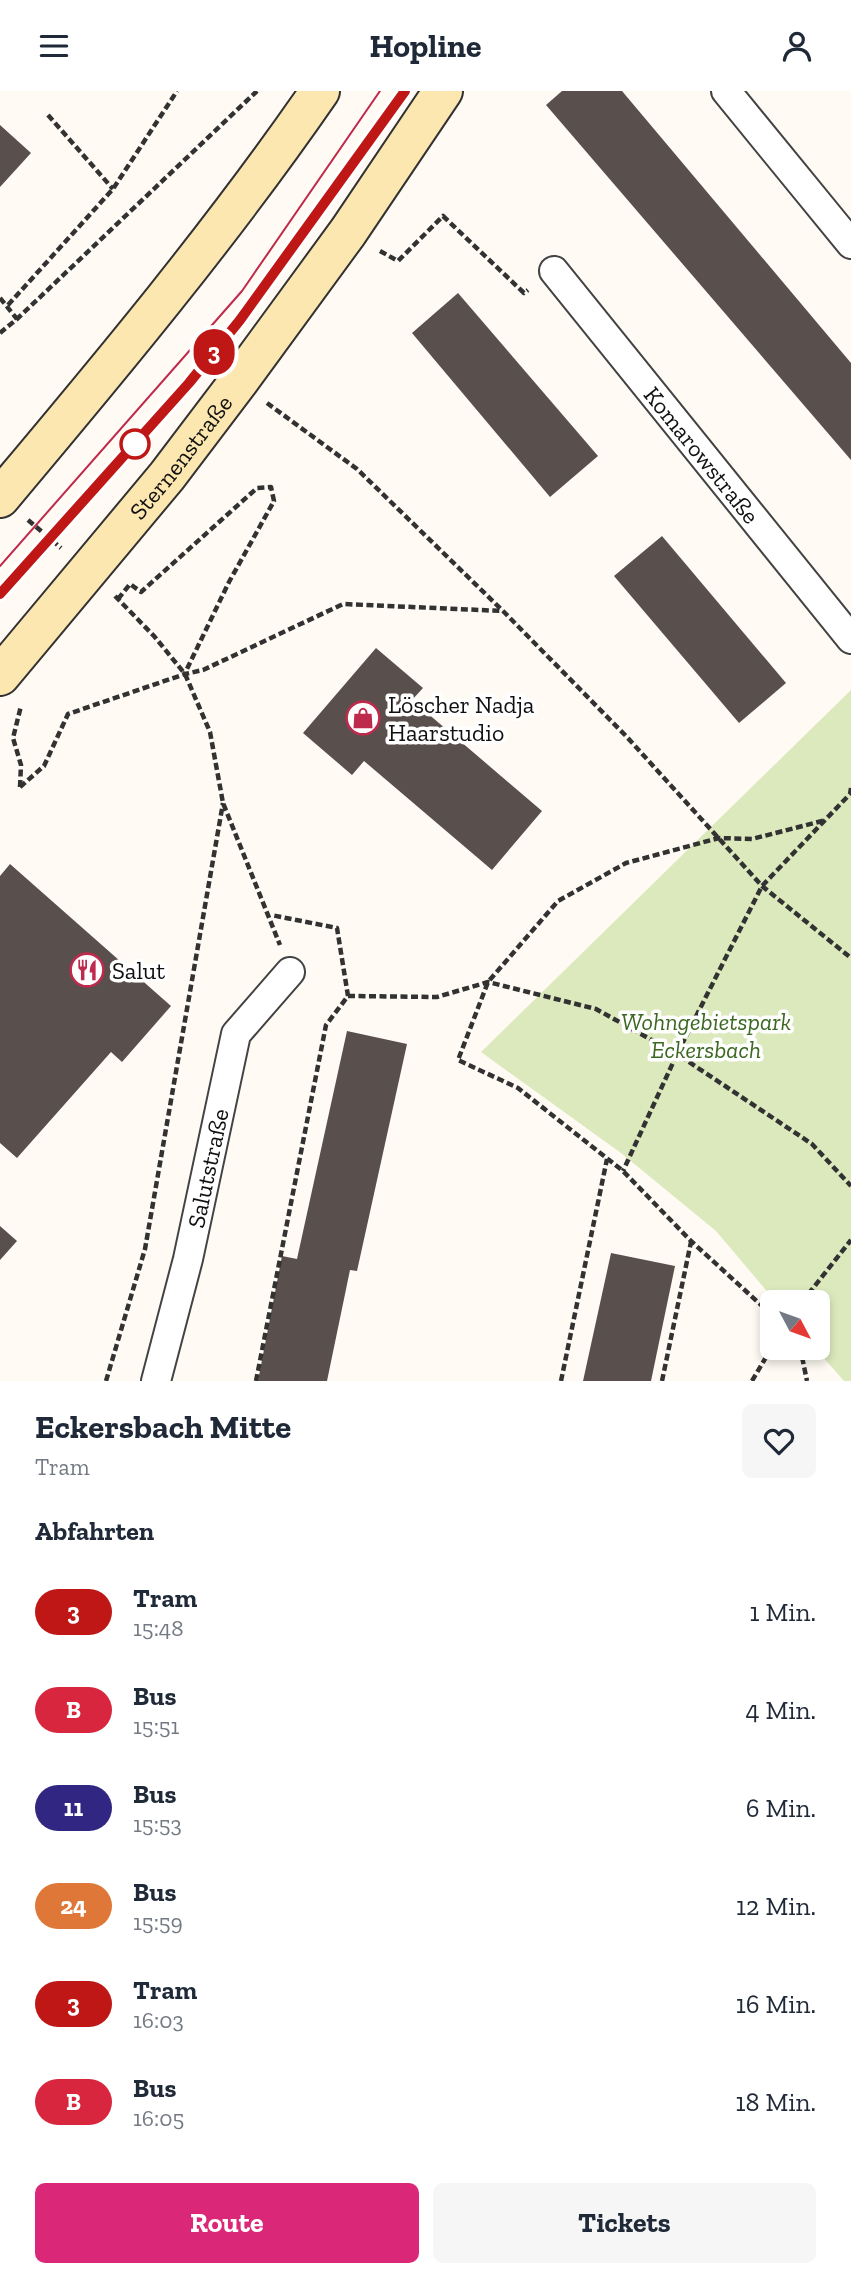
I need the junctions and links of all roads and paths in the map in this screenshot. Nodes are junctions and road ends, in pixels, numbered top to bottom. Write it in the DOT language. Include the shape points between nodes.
graph roads {
  1 [pos="177,91"];
  2 [pos="257,91"];
  3 [pos="320,91"];
  4 [pos="443,91"];
  5 [pos="726,91"];
  6 [pos="48,115"];
  7 [pos="113,188"];
  8 [pos="348,232"];
  9 [pos="851,244"];
  10 [pos="554,271"];
  11 [pos="0,298"];
  12 [pos="8,305"];
  13 [pos="18,319"];
  14 [pos="0,333"];
  15 [pos="239,381"];
  16 [pos="0,498"];
  17 [pos="87,570"];
  18 [pos="503,611"];
  19 [pos="851,639"];
  20 [pos="9,665"];
  21 [pos="185,674"];
  22 [pos="851,788"];
  23 [pos="223,803"];
  24 [pos="826,820"];
  25 [pos="719,838"];
  26 [pos="761,886"];
  27 [pos="270,915"];
  28 [pos="851,958"];
  29 [pos="290,972"];
  30 [pos="488,982"];
  31 [pos="348,996"];
  32 [pos="677,1054"];
  33 [pos="607,1159"];
  34 [pos="623,1171"];
  35 [pos="851,1187"];
  36 [pos="851,1240"];
  37 [pos="691,1241"];
  38 [pos="811,1290"];
  39 [pos="760,1304"];
  40 [pos="764,1360"];
  41 [pos="803,1360"];
  42 [pos="106,1381"];
  43 [pos="156,1381"];
  44 [pos="256,1381"];
  45 [pos="561,1381"];
  46 [pos="662,1381"];
  47 [pos="752,1381"];
  48 [pos="807,1381"];
  1 -- 7 [label="path"];
  2 -- 13 [label="path"];
  3 -- 16 [label="street" via="152,316"];
  4 -- 8 [label="street, Sternenstraße"];
  5 -- 9 [label="street"];
  6 -- 7 [label="path"];
  7 -- 12 [label="path"];
  8 -- 10 [label="path" via="398,261 443,216 524,293"];
  8 -- 15 [label="street, Sternenstraße"];
  10 -- 19 [label="street, Komarowstraße"];
  11 -- 12 [label="path"];
  12 -- 13 [label="path"];
  13 -- 14 [label="path"];
  15 -- 17 [label="street, Sternenstraße"];
  15 -- 18 [label="path" via="357,468"];
  16 -- 17 [label="path"];
  17 -- 20 [label="street, Sternenstraße"];
  18 -- 21 [label="path" via="343,604 203,670"];
  18 -- 25 [label="path"];
  20 -- 21 [label="path" via="21,703 13,737 21,765 20,787 44,766 68,714"];
  21 -- 21 [label="path" via="118,599 130,584 141,592 257,488 271,487 274,501"];
  21 -- 23 [label="path" via="210,732"];
  22 -- 24 [label="path"];
  23 -- 27 [label="path"];
  23 -- 42 [label="path" via="145,1249"];
  24 -- 25 [label="path" via="752,839"];
  24 -- 26 [label="path"];
  25 -- 26 [label="path"];
  25 -- 30 [label="path" via="626,863 558,901"];
  26 -- 28 [label="path"];
  26 -- 32 [label="path"];
  27 -- 29 [label="path"];
  27 -- 31 [label="path" via="337,928"];
  29 -- 43 [label="street, Salutstraße" via="236,1034 188,1259"];
  30 -- 31 [label="path" via="438,997"];
  30 -- 32 [label="path" via="596,1009"];
  30 -- 33 [label="path" via="458,1060 518,1088"];
  31 -- 44 [label="path" via="326,1025"];
  32 -- 34 [label="path"];
  32 -- 35 [label="path" via="812,1144"];
  33 -- 34 [label="path"];
  33 -- 45 [label="path"];
  34 -- 37 [label="path"];
  36 -- 38 [label="path"];
  37 -- 39 [label="path"];
  37 -- 46 [label="path"];
  40 -- 47 [label="path"];
  41 -- 48 [label="path"];
}
